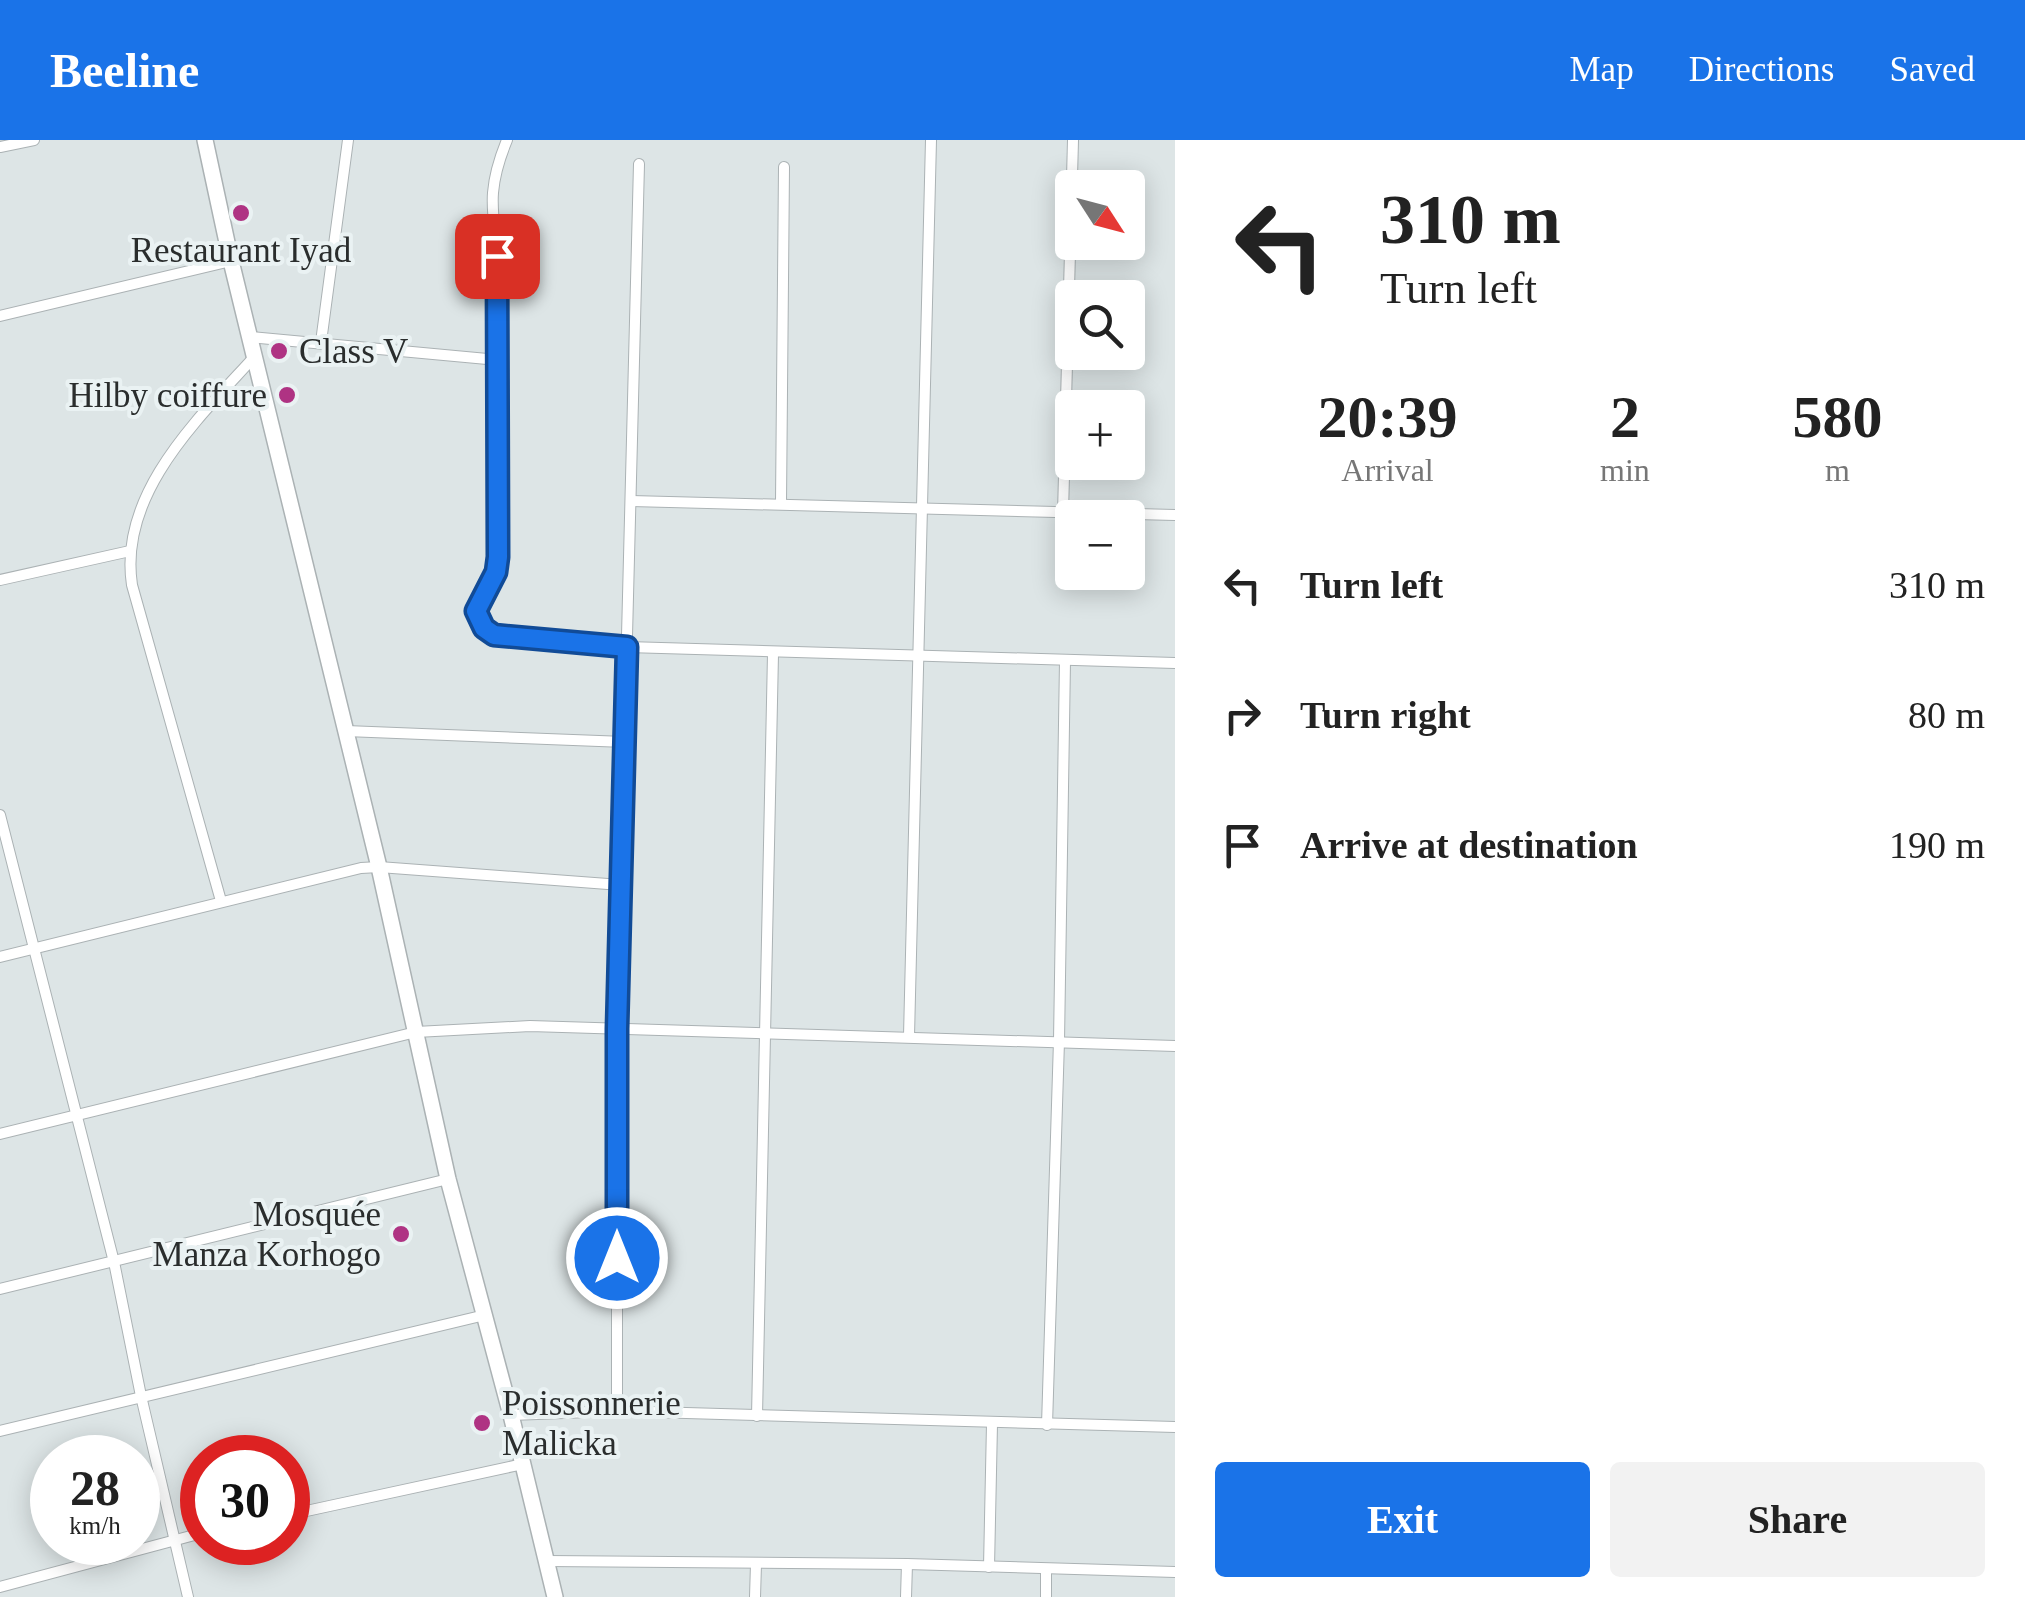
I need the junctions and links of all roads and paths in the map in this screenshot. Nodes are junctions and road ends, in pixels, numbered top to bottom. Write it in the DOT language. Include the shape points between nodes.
graph roads {
  1 [pos="34,140"];
  2 [pos="205,140"];
  3 [pos="348,140"];
  4 [pos="507,140"];
  5 [pos="932,140"];
  6 [pos="1073,140"];
  7 [pos="0,148"];
  8 [pos="639,164"];
  9 [pos="784,167"];
  10 [pos="231,261"];
  11 [pos="0,316"];
  12 [pos="250,337"];
  13 [pos="321,342"];
  14 [pos="255,356"];
  15 [pos="498,360"];
  16 [pos="1063,500"];
  17 [pos="631,502"];
  18 [pos="781,504"];
  19 [pos="925,510"];
  20 [pos="1055,514"];
  21 [pos="1145,515"];
  22 [pos="1175,515"];
  23 [pos="130,551"];
  24 [pos="0,580"];
  25 [pos="627,647"];
  26 [pos="772,654"];
  27 [pos="918,658"];
  28 [pos="1065,661"];
  29 [pos="1175,663"];
  30 [pos="346,731"];
  31 [pos="625,742"];
  32 [pos="0,815"];
  33 [pos="379,866"];
  34 [pos="621,884"];
  35 [pos="221,901"];
  36 [pos="33,950"];
  37 [pos="0,958"];
  38 [pos="617,1029"];
  39 [pos="416,1032"];
  40 [pos="764,1032"];
  41 [pos="909,1036"];
  42 [pos="1058,1041"];
  43 [pos="1175,1046"];
  44 [pos="77,1114"];
  45 [pos="0,1134"];
  46 [pos="448,1179"];
  47 [pos="114,1262"];
  48 [pos="0,1289"];
  49 [pos="485,1315"];
  50 [pos="141,1396"];
  51 [pos="617,1411"];
  52 [pos="512,1415"];
  53 [pos="757,1416"];
  54 [pos="992,1424"];
  55 [pos="1046,1426"];
  56 [pos="1175,1427"];
  57 [pos="0,1431"];
  58 [pos="523,1464"];
  59 [pos="310,1510"];
  60 [pos="180,1538"];
  61 [pos="174,1539"];
  62 [pos="546,1561"];
  63 [pos="756,1564"];
  64 [pos="907,1564"];
  65 [pos="990,1567"];
  66 [pos="1046,1569"];
  67 [pos="1175,1572"];
  68 [pos="0,1587"];
  69 [pos="188,1597"];
  70 [pos="555,1597"];
  71 [pos="755,1597"];
  72 [pos="906,1597"];
  73 [pos="1046,1597"];
  1 -- 7 [label="street"];
  2 -- 10 [label="street"];
  3 -- 13 [label="street"];
  4 -- 15 [label="street" via="490,195 499,276"];
  5 -- 19 [label="street"];
  6 -- 16 [label="street"];
  8 -- 17 [label="street"];
  9 -- 18 [label="street"];
  10 -- 11 [label="street"];
  10 -- 12 [label="street"];
  12 -- 13 [label="street"];
  12 -- 14 [label="street"];
  13 -- 15 [label="street"];
  14 -- 23 [label="street" via="174,450 141,510"];
  14 -- 30 [label="street"];
  15 -- 25 [label="street" via="498,557 478,621 504,637"];
  17 -- 18 [label="street"];
  17 -- 25 [label="street"];
  18 -- 19 [label="street"];
  19 -- 20 [label="street"];
  19 -- 27 [label="street"];
  21 -- 22 [label="street"];
  23 -- 24 [label="street"];
  23 -- 35 [label="street" via="132,585"];
  25 -- 26 [label="street"];
  25 -- 31 [label="street"];
  26 -- 27 [label="street"];
  26 -- 40 [label="street"];
  27 -- 28 [label="street"];
  27 -- 41 [label="street"];
  28 -- 29 [label="street"];
  28 -- 42 [label="street"];
  30 -- 31 [label="street"];
  30 -- 33 [label="street"];
  31 -- 34 [label="street"];
  32 -- 36 [label="street"];
  33 -- 34 [label="street"];
  33 -- 35 [label="street"];
  33 -- 39 [label="street"];
  34 -- 38 [label="street"];
  35 -- 36 [label="street"];
  36 -- 37 [label="street"];
  36 -- 44 [label="street"];
  38 -- 39 [label="street"];
  38 -- 40 [label="street"];
  38 -- 51 [label="street"];
  39 -- 44 [label="street"];
  39 -- 46 [label="street"];
  40 -- 41 [label="street"];
  40 -- 53 [label="street"];
  41 -- 42 [label="street"];
  42 -- 43 [label="street"];
  42 -- 55 [label="street"];
  44 -- 45 [label="street"];
  44 -- 47 [label="street"];
  46 -- 47 [label="street"];
  46 -- 49 [label="street"];
  47 -- 48 [label="street"];
  47 -- 50 [label="street"];
  49 -- 50 [label="street"];
  49 -- 52 [label="street"];
  50 -- 57 [label="street"];
  50 -- 61 [label="street"];
  51 -- 52 [label="street"];
  51 -- 53 [label="street"];
  52 -- 58 [label="street"];
  53 -- 54 [label="street"];
  54 -- 55 [label="street"];
  54 -- 65 [label="street"];
  55 -- 56 [label="street"];
  58 -- 59 [label="street"];
  58 -- 62 [label="street"];
  60 -- 61 [label="street"];
  61 -- 68 [label="street"];
  61 -- 69 [label="street"];
  62 -- 63 [label="street"];
  62 -- 70 [label="street"];
  63 -- 64 [label="street"];
  63 -- 71 [label="street"];
  64 -- 65 [label="street"];
  64 -- 72 [label="street"];
  65 -- 66 [label="street"];
  66 -- 67 [label="street"];
  66 -- 73 [label="street"];
}
